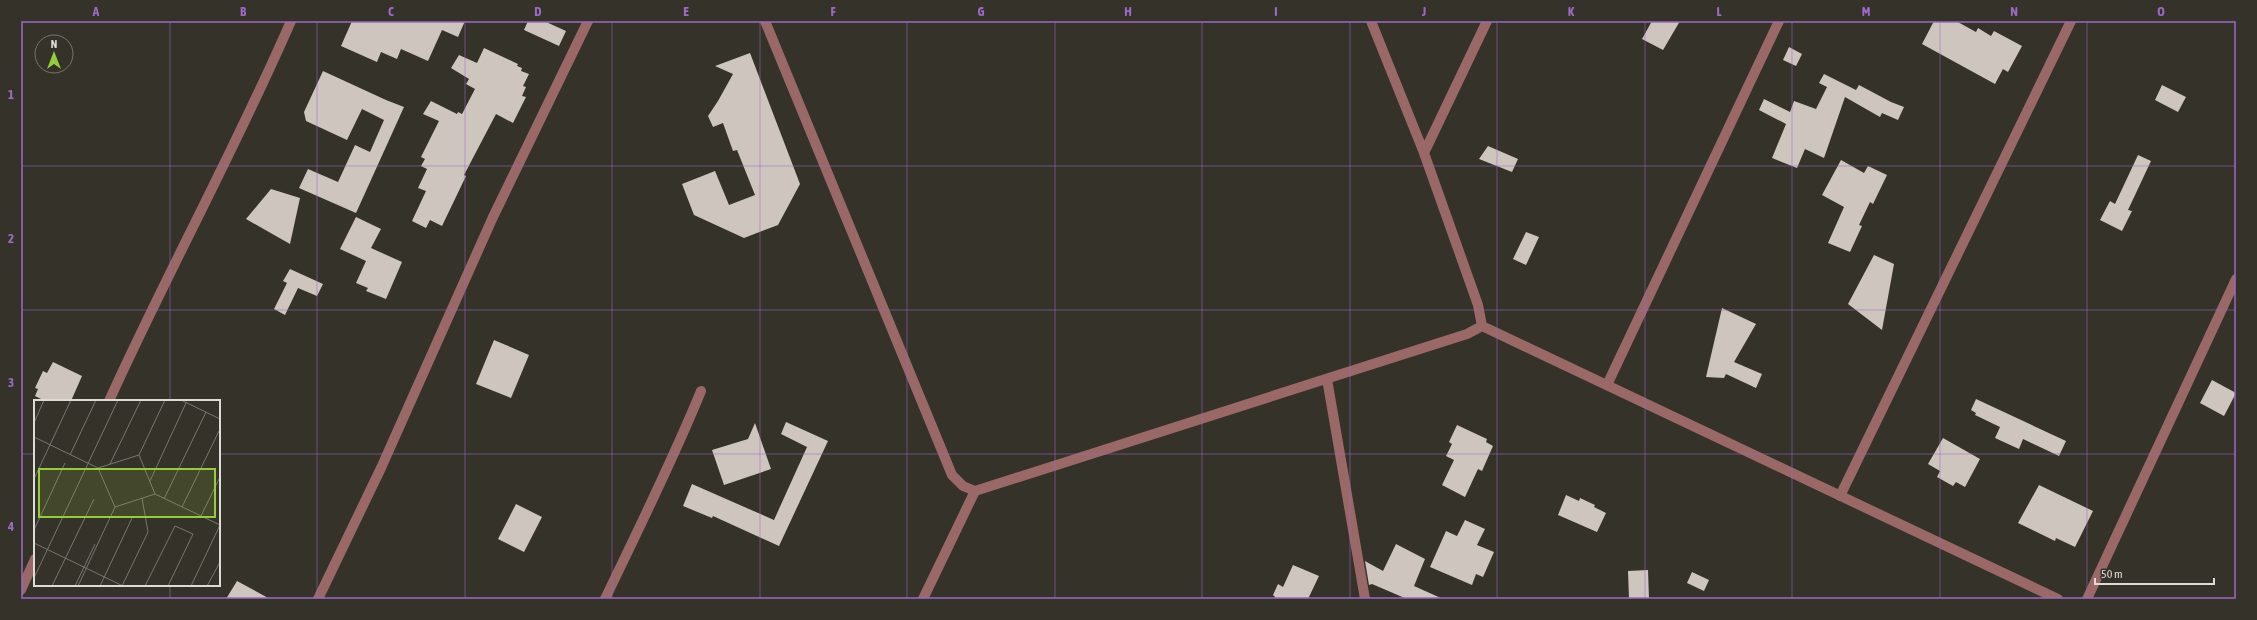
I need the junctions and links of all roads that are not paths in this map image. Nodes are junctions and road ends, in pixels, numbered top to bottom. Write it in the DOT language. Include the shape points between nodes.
graph roads {
  1 [pos="291,21"];
  2 [pos="588,21"];
  3 [pos="765,21"];
  4 [pos="1371,21"];
  5 [pos="1487,21"];
  6 [pos="1779,21"];
  7 [pos="2071,21"];
  8 [pos="1424,153"];
  9 [pos="2236,279"];
  10 [pos="1482,326"];
  11 [pos="1327,379"];
  12 [pos="1607,385"];
  13 [pos="701,391"];
  14 [pos="109,400"];
  15 [pos="975,492"];
  16 [pos="1840,496"];
  17 [pos="34,562"];
  18 [pos="21,590"];
  19 [pos="318,599"];
  20 [pos="605,599"];
  21 [pos="923,599"];
  22 [pos="1365,599"];
  23 [pos="2058,599"];
  24 [pos="2088,599"];
  1 -- 14 [label="street" via="192,233 147,317"];
  2 -- 19 [label="street" via="493,217 381,468"];
  3 -- 15 [label="street" via="952,475 963,486"];
  4 -- 8 [label="street"];
  5 -- 8 [label="street"];
  6 -- 12 [label="street"];
  7 -- 16 [label="street"];
  8 -- 10 [label="street" via="1478,305"];
  9 -- 24 [label="street"];
  10 -- 11 [label="street" via="1467,334"];
  10 -- 12 [label="street"];
  11 -- 15 [label="street"];
  11 -- 22 [label="street"];
  12 -- 16 [label="street"];
  13 -- 20 [label="street" via="673,459"];
  15 -- 21 [label="street"];
  16 -- 23 [label="street"];
  17 -- 18 [label="street"];
}
